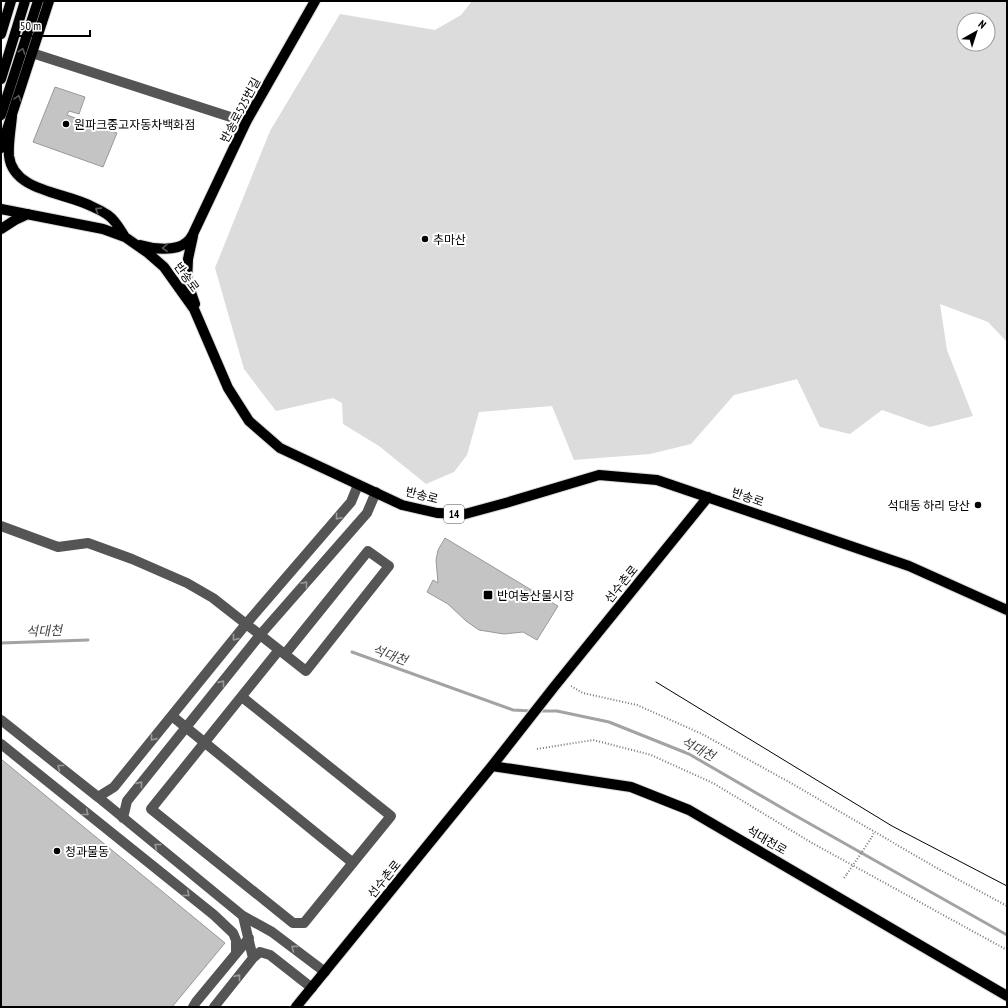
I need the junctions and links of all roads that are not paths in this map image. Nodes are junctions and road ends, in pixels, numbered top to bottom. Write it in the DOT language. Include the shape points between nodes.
graph roads {
  1 [pos="11,1"];
  2 [pos="25,1"];
  3 [pos="38,1"];
  4 [pos="49,1"];
  5 [pos="54,1"];
  6 [pos="315,1"];
  7 [pos="1,34"];
  8 [pos="34,49"];
  9 [pos="1,79"];
  10 [pos="1,115"];
  11 [pos="12,116"];
  12 [pos="246,122"];
  13 [pos="1,148"];
  14 [pos="1,209"];
  15 [pos="28,214"];
  16 [pos="1,229"];
  17 [pos="193,234"];
  18 [pos="129,240"];
  19 [pos="200,320"];
  20 [pos="358,485"];
  21 [pos="376,492"];
  22 [pos="708,498"];
  23 [pos="1,526"];
  24 [pos="1007,610"];
  25 [pos="246,624"];
  26 [pos="260,635"];
  27 [pos="282,652"];
  28 [pos="242,697"];
  29 [pos="172,716"];
  30 [pos="1,720"];
  31 [pos="186,728"];
  32 [pos="204,743"];
  33 [pos="1,744"];
  34 [pos="492,766"];
  35 [pos="98,797"];
  36 [pos="123,818"];
  37 [pos="353,863"];
  38 [pos="243,916"];
  39 [pos="248,938"];
  40 [pos="236,953"];
  41 [pos="253,958"];
  42 [pos="325,972"];
  43 [pos="312,988"];
  44 [pos="1007,996"];
  45 [pos="193,1007"];
  46 [pos="214,1007"];
  47 [pos="296,1007"];
  1 -- 7 [label="main road"];
  2 -- 9 [label="main road"];
  10 -- 3 [label="main road, one-way"];
  4 -- 8 [label="main road"];
  5 -- 8 [label="main road" via="45,29"];
  6 -- 12 [label="main road, 반송로525번길"];
  11 -- 8 [label="main road, one-way"];
  8 -- 12 [label="street"];
  11 -- 13 [label="main road"];
  18 -- 11 [label="main road, one-way" via="114,220 92,206 37,188 16,173 9,156"];
  12 -- 17 [label="main road, 반송로525번길"];
  14 -- 15 [label="main road, 반송로 / 14"];
  15 -- 16 [label="main road"];
  15 -- 18 [label="main road, 반송로 / 14" via="103,229"];
  17 -- 18 [label="main road, one-way" via="186,243 176,248 157,248"];
  17 -- 19 [label="main road" via="186,281"];
  18 -- 19 [label="main road, 반송로 / 14" via="164,267"];
  19 -- 20 [label="main road, 반송로 / 14" via="228,388 249,421 280,448"];
  20 -- 21 [label="main road, 반송로 / 14"];
  20 -- 25 [label="street, one-way" via="351,502"];
  21 -- 22 [label="main road, 반송로 / 14" via="402,505 437,513 465,514 600,474 657,480"];
  26 -- 21 [label="street, one-way" via="367,513"];
  22 -- 24 [label="main road, 반송로 / 14" via="909,566"];
  22 -- 34 [label="main road, 선수촌로"];
  23 -- 25 [label="street" via="58,547 88,543 132,559 187,583 213,598"];
  25 -- 26 [label="street"];
  25 -- 29 [label="street, one-way"];
  26 -- 27 [label="street"];
  31 -- 26 [label="street, one-way"];
  27 -- 27 [label="street" via="368,551 389,566 306,670"];
  27 -- 28 [label="street"];
  28 -- 32 [label="street"];
  28 -- 37 [label="street" via="391,816"];
  29 -- 31 [label="street"];
  29 -- 35 [label="street, one-way" via="114,787"];
  35 -- 30 [label="street, one-way"];
  31 -- 32 [label="street"];
  36 -- 31 [label="street, one-way" via="127,801"];
  32 -- 37 [label="street"];
  32 -- 37 [label="street" via="151,808 280,913 293,923 304,923"];
  33 -- 40 [label="street, one-way" via="214,915 233,933"];
  34 -- 42 [label="main road, 선수촌로"];
  34 -- 44 [label="main road, 석대천로" via="631,787 689,810"];
  35 -- 36 [label="street"];
  38 -- 36 [label="street, one-way"];
  38 -- 39 [label="street"];
  42 -- 38 [label="street, one-way" via="272,932"];
  39 -- 41 [label="street"];
  39 -- 45 [label="street"];
  41 -- 43 [label="street" via="260,952 270,955"];
  46 -- 41 [label="street, one-way"];
  42 -- 43 [label="main road, 선수촌로"];
  43 -- 47 [label="main road, 선수촌로"];
}
